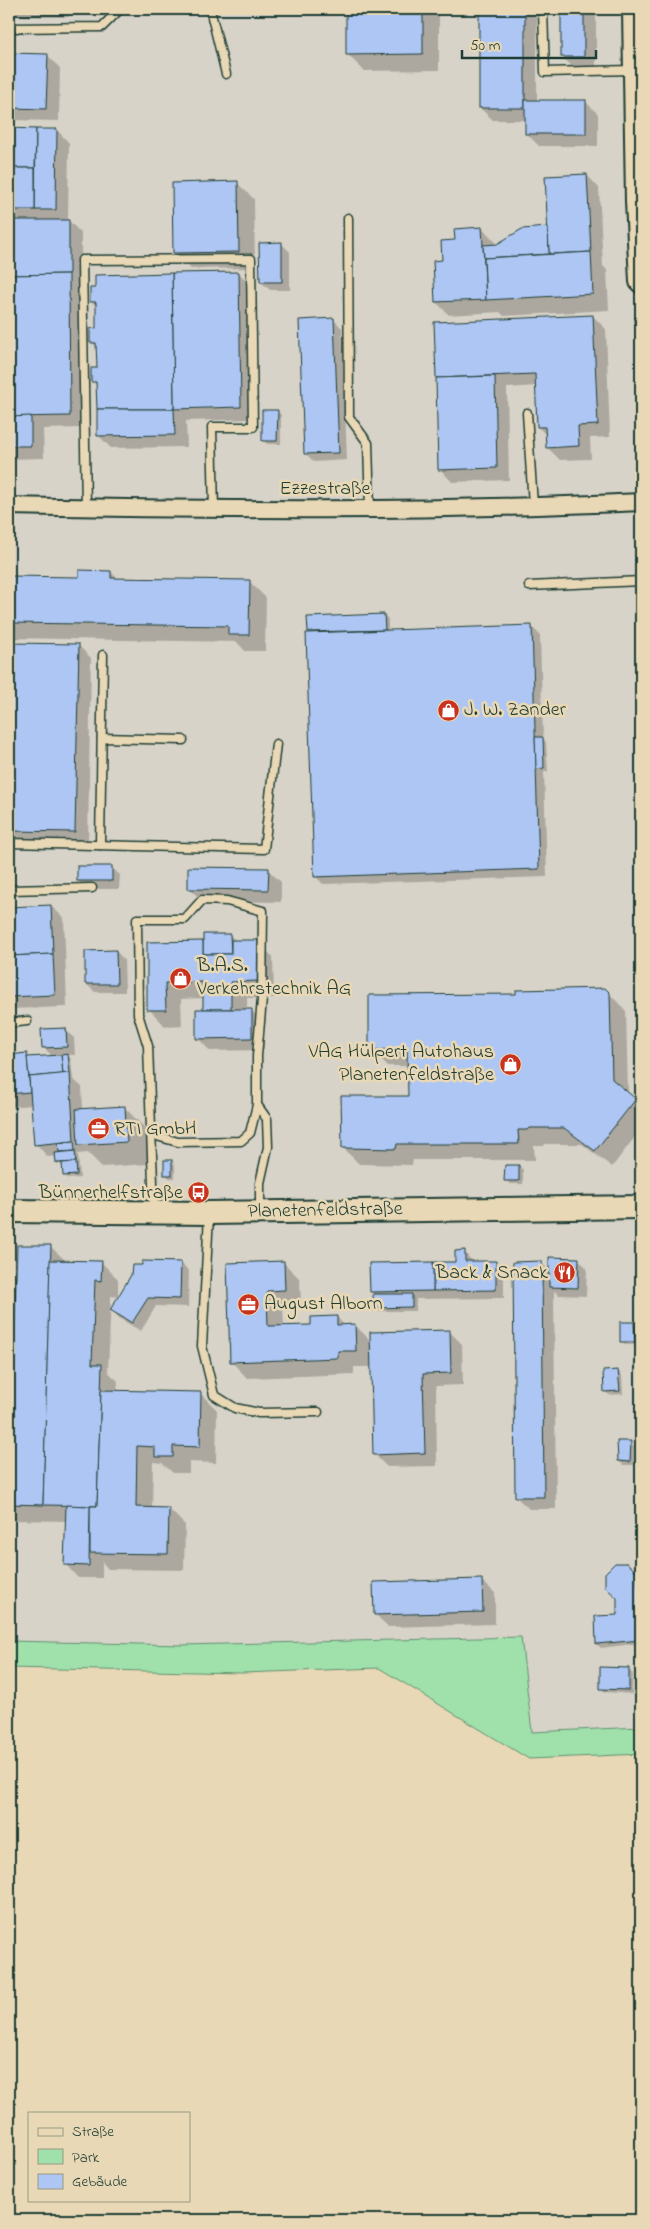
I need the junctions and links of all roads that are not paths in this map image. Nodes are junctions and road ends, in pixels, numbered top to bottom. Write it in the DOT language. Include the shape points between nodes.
graph roads {
  1 [pos="120,9"];
  2 [pos="210,9"];
  3 [pos="543,11"];
  4 [pos="636,23"];
  5 [pos="9,28"];
  6 [pos="634,70"];
  7 [pos="226,74"];
  8 [pos="639,201"];
  9 [pos="348,218"];
  10 [pos="640,241"];
  11 [pos="641,281"];
  12 [pos="527,412"];
  13 [pos="641,502"];
  14 [pos="533,505"];
  15 [pos="9,506"];
  16 [pos="86,508"];
  17 [pos="214,510"];
  18 [pos="370,510"];
  19 [pos="641,582"];
  20 [pos="528,586"];
  21 [pos="103,656"];
  22 [pos="102,738"];
  23 [pos="183,740"];
  24 [pos="276,744"];
  25 [pos="9,844"];
  26 [pos="100,845"];
  27 [pos="92,888"];
  28 [pos="9,890"];
  29 [pos="27,1022"];
  30 [pos="9,1023"];
  31 [pos="257,1105"];
  32 [pos="153,1135"];
  33 [pos="641,1207"];
  34 [pos="9,1211"];
  35 [pos="260,1212"];
  36 [pos="154,1213"];
  37 [pos="209,1213"];
  38 [pos="318,1412"];
  1 -- 5 [label="lane" via="102,27"];
  2 -- 7 [label="lane"];
  3 -- 6 [label="lane" via="545,72"];
  4 -- 6 [label="street"];
  6 -- 8 [label="street"];
  8 -- 10 [label="street"];
  9 -- 18 [label="lane" via="349,417 368,443"];
  10 -- 11 [label="street"];
  12 -- 14 [label="lane"];
  13 -- 14 [label="street, Ezzestraße"];
  14 -- 18 [label="street, Ezzestraße"];
  15 -- 16 [label="street, Ezzestraße"];
  16 -- 17 [label="street, Ezzestraße"];
  16 -- 17 [label="lane" via="82,260 251,259 252,427 212,427"];
  17 -- 18 [label="street, Ezzestraße"];
  19 -- 20 [label="lane"];
  21 -- 22 [label="lane"];
  22 -- 23 [label="lane"];
  22 -- 26 [label="lane"];
  24 -- 26 [label="lane" via="264,849"];
  25 -- 26 [label="lane"];
  27 -- 28 [label="lane"];
  29 -- 30 [label="lane"];
  31 -- 32 [label="lane" via="250,1133 241,1141 178,1142"];
  31 -- 32 [label="lane" via="263,911 227,901 202,900 185,919 137,919 138,1014 148,1046"];
  31 -- 35 [label="lane" via="267,1119 268,1147 260,1183"];
  32 -- 36 [label="lane"];
  33 -- 35 [label="street, Planetenfeldstraße"];
  34 -- 36 [label="street, Planetenfeldstraße"];
  35 -- 37 [label="street, Planetenfeldstraße"];
  36 -- 37 [label="street, Planetenfeldstraße"];
  37 -- 38 [label="lane" via="202,1346 214,1395 235,1408 259,1413"];
}
